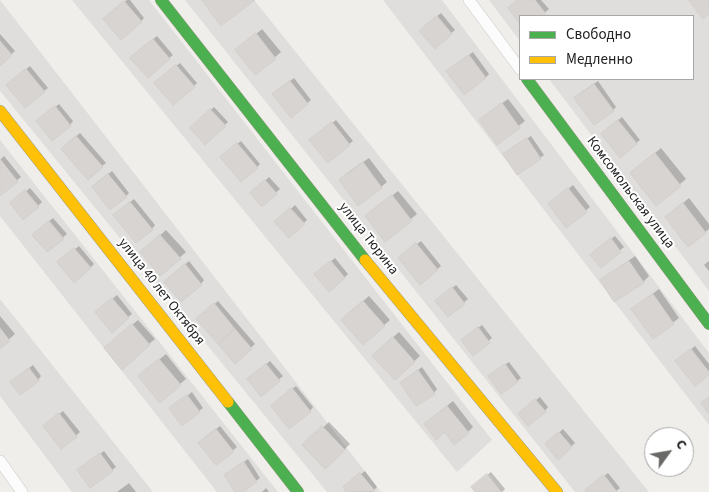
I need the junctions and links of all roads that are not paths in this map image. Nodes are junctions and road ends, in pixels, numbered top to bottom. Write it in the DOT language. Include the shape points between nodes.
graph roads {
  1 [pos="161,0"];
  2 [pos="469,0"];
  3 [pos="519,68"];
  4 [pos="528,80"];
  5 [pos="0,111"];
  6 [pos="709,324"];
  7 [pos="0,461"];
  8 [pos="22,492"];
  9 [pos="298,492"];
  10 [pos="557,492"];
  1 -- 10 [label="street, улица Тюрина" via="385,285"];
  2 -- 3 [label="street"];
  4 -- 6 [label="street, Комсомольская улица"];
  5 -- 9 [label="street, улица 40 лет Октября"];
  7 -- 8 [label="street"];
}
